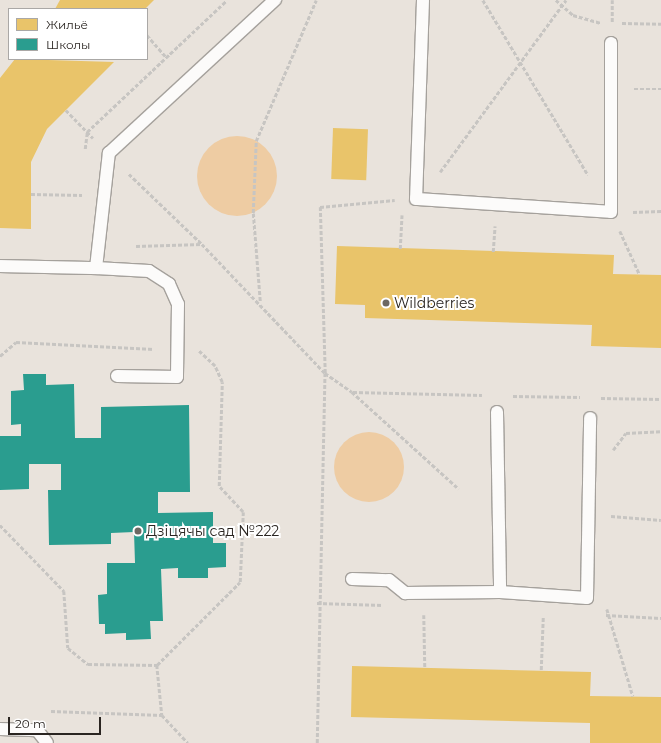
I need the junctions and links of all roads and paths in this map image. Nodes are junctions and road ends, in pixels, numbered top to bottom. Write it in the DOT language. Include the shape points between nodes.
graph roads {
  1 [pos="275,0"];
  2 [pos="316,0"];
  3 [pos="423,0"];
  4 [pos="483,0"];
  5 [pos="566,0"];
  6 [pos="148,36"];
  7 [pos="611,43"];
  8 [pos="166,57"];
  9 [pos="521,63"];
  10 [pos="661,88"];
  11 [pos="611,90"];
  12 [pos="66,110"];
  13 [pos="109,153"];
  14 [pos="590,178"];
  15 [pos="31,194"];
  16 [pos="82,195"];
  17 [pos="416,199"];
  18 [pos="404,200"];
  19 [pos="661,211"];
  20 [pos="611,212"];
  21 [pos="202,244"];
  22 [pos="98,247"];
  23 [pos="400,249"];
  24 [pos="0,266"];
  25 [pos="96,268"];
  26 [pos="640,275"];
  27 [pos="260,301"];
  28 [pos="178,350"];
  29 [pos="0,356"];
  30 [pos="325,373"];
  31 [pos="117,376"];
  32 [pos="497,412"];
  33 [pos="590,418"];
  34 [pos="661,431"];
  35 [pos="612,453"];
  36 [pos="459,489"];
  37 [pos="611,508"];
  38 [pos="611,516"];
  39 [pos="661,520"];
  40 [pos="610,524"];
  41 [pos="0,525"];
  42 [pos="352,579"];
  43 [pos="500,592"];
  44 [pos="607,600"];
  45 [pos="317,603"];
  46 [pos="386,605"];
  47 [pos="424,606"];
  48 [pos="543,612"];
  49 [pos="157,665"];
  50 [pos="425,668"];
  51 [pos="541,670"];
  52 [pos="633,696"];
  53 [pos="46,711"];
  54 [pos="162,715"];
  55 [pos="0,729"];
  56 [pos="48,743"];
  57 [pos="188,743"];
  58 [pos="317,743"];
  1 -- 13 [label="lane"];
  2 -- 27 [label="path" via="256,141 253,213"];
  3 -- 17 [label="lane"];
  4 -- 9 [label="path"];
  5 -- 9 [label="path"];
  6 -- 8 [label="path"];
  7 -- 11 [label="lane"];
  9 -- 14 [label="path"];
  9 -- 17 [label="path" via="452,158"];
  10 -- 11 [label="path"];
  11 -- 20 [label="lane"];
  12 -- 13 [label="path"];
  13 -- 21 [label="path"];
  13 -- 22 [label="lane"];
  15 -- 16 [label="path"];
  17 -- 18 [label="path"];
  17 -- 20 [label="lane"];
  18 -- 23 [label="path"];
  18 -- 30 [label="path" via="320,207"];
  19 -- 20 [label="path"];
  20 -- 26 [label="path"];
  21 -- 22 [label="path"];
  21 -- 27 [label="path"];
  22 -- 25 [label="lane"];
  24 -- 25 [label="lane"];
  25 -- 28 [label="lane" via="149,271 168,284 178,304"];
  27 -- 30 [label="path"];
  28 -- 29 [label="path" via="16,342"];
  28 -- 31 [label="lane" via="177,377"];
  28 -- 49 [label="path" via="203,351 215,366 222,382 219,486 243,512 240,582"];
  30 -- 36 [label="path" via="352,392"];
  30 -- 45 [label="path"];
  32 -- 43 [label="lane"];
  33 -- 43 [label="lane" via="587,598"];
  34 -- 35 [label="path" via="626,433 617,441"];
  37 -- 38 [label="path"];
  38 -- 39 [label="path"];
  38 -- 40 [label="path"];
  41 -- 49 [label="path" via="64,592 68,648 88,664"];
  42 -- 43 [label="lane" via="389,580 405,593"];
  44 -- 52 [label="path" via="607,615"];
  45 -- 46 [label="path"];
  45 -- 58 [label="path"];
  47 -- 50 [label="path"];
  48 -- 51 [label="path"];
  49 -- 54 [label="path"];
  53 -- 54 [label="path"];
  54 -- 57 [label="path"];
  55 -- 56 [label="lane" via="37,730"];
}
